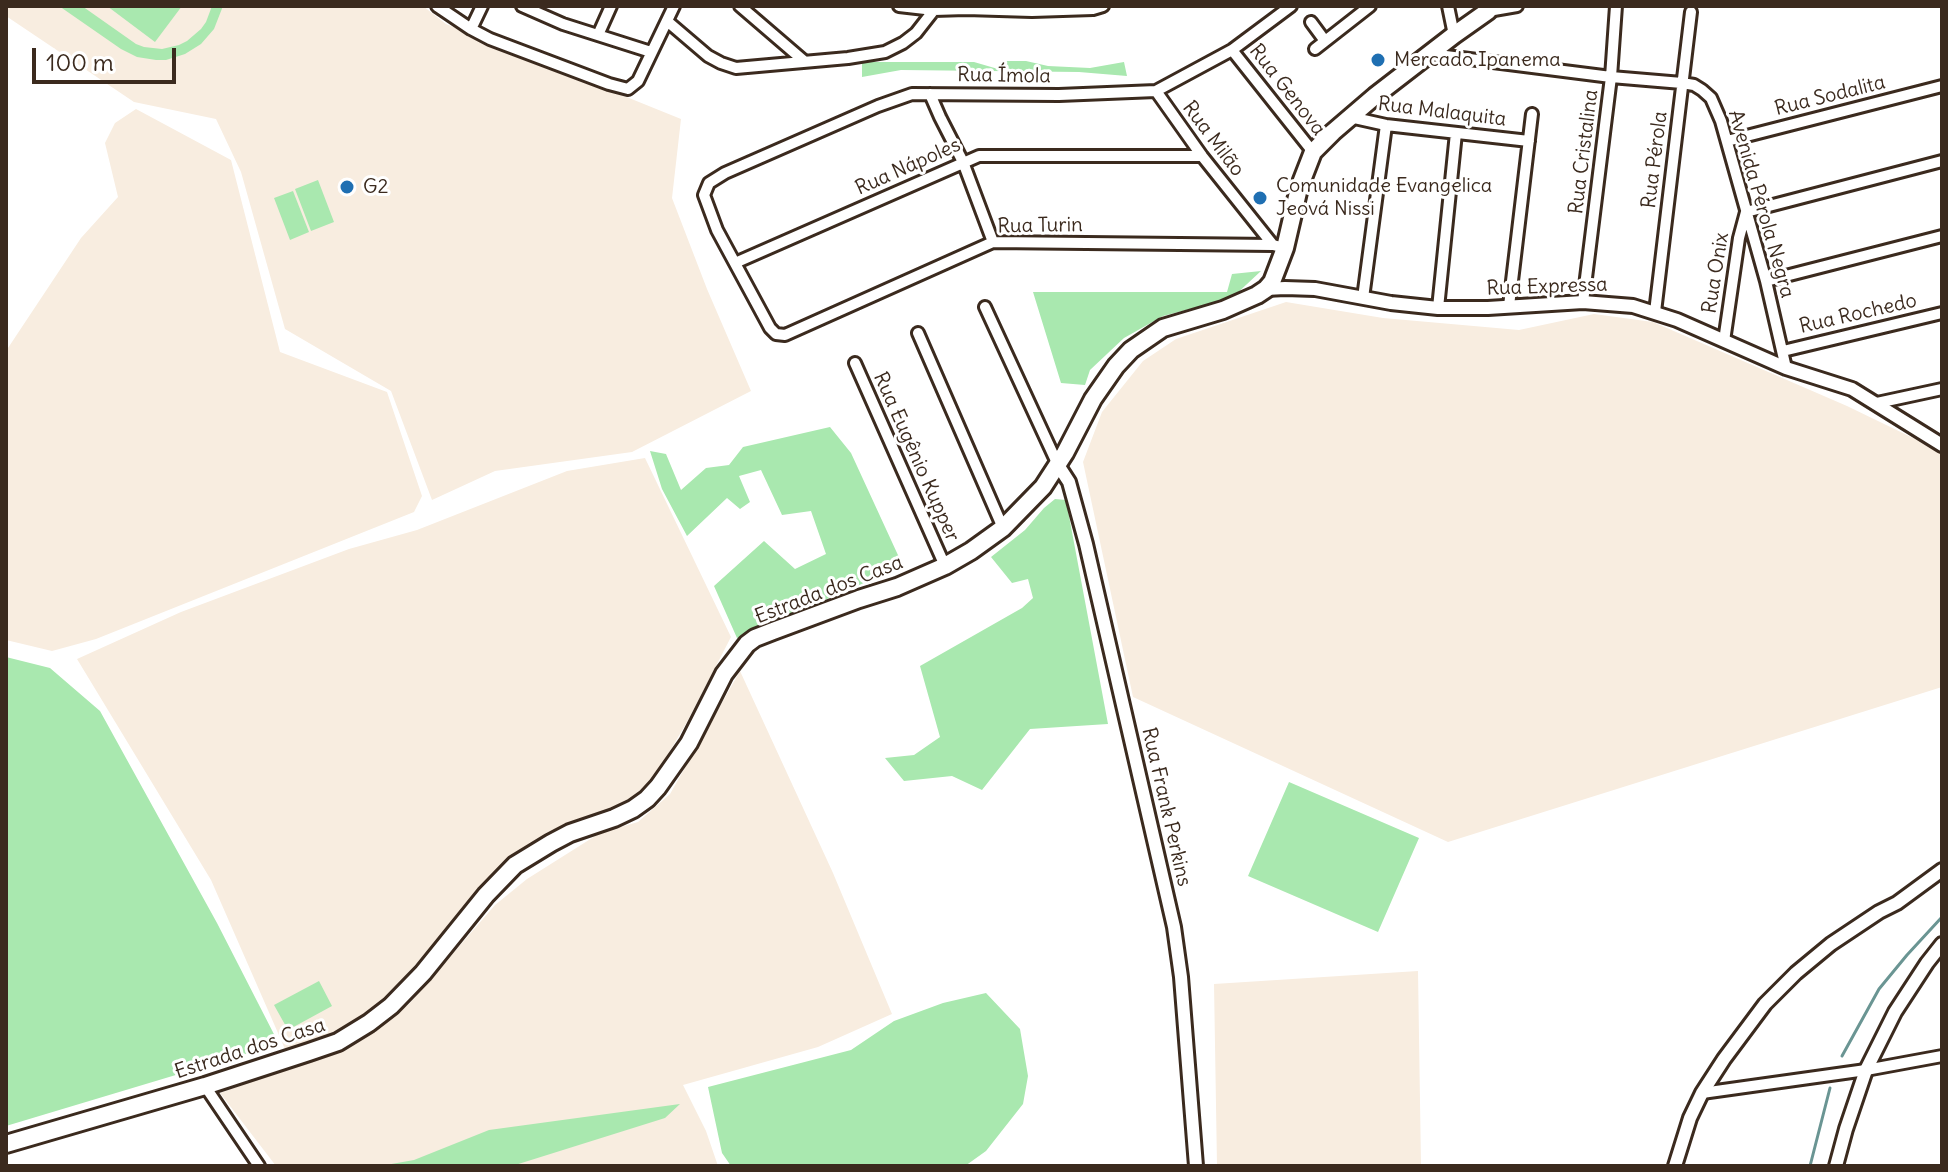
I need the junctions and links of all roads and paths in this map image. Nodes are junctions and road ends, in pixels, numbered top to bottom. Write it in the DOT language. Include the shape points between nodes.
graph roads {
  1 [pos="437,6"];
  2 [pos="482,6"];
  3 [pos="522,6"];
  4 [pos="611,6"];
  5 [pos="674,6"];
  6 [pos="740,6"];
  7 [pos="899,6"];
  8 [pos="1103,6"];
  9 [pos="1291,6"];
  10 [pos="1370,6"];
  11 [pos="1448,6"];
  12 [pos="1517,6"];
  13 [pos="1616,6"];
  14 [pos="970,7"];
  15 [pos="1032,8"];
  16 [pos="1490,8"];
  17 [pos="934,10"];
  18 [pos="544,11"];
  19 [pos="1691,12"];
  20 [pos="667,21"];
  21 [pos="1311,22"];
  22 [pos="471,29"];
  23 [pos="598,35"];
  24 [pos="1454,35"];
  25 [pos="1325,41"];
  26 [pos="1315,49"];
  27 [pos="1232,50"];
  28 [pos="651,52"];
  29 [pos="1428,54"];
  30 [pos="804,61"];
  31 [pos="1611,77"];
  32 [pos="1682,83"];
  33 [pos="1942,86"];
  34 [pos="1156,91"];
  35 [pos="930,94"];
  36 [pos="1532,114"];
  37 [pos="1350,117"];
  38 [pos="1386,125"];
  39 [pos="1456,133"];
  40 [pos="1529,141"];
  41 [pos="1727,141"];
  42 [pos="1313,152"];
  43 [pos="1202,156"];
  44 [pos="1942,161"];
  45 [pos="963,162"];
  46 [pos="1746,212"];
  47 [pos="1942,236"];
  48 [pos="993,242"];
  49 [pos="1279,246"];
  50 [pos="735,263"];
  51 [pos="1766,281"];
  52 [pos="1266,289"];
  53 [pos="1363,298"];
  54 [pos="1583,302"];
  55 [pos="1509,306"];
  56 [pos="985,307"];
  57 [pos="1438,308"];
  58 [pos="1655,312"];
  59 [pos="1942,313"];
  60 [pos="918,333"];
  61 [pos="1724,341"];
  62 [pos="1783,351"];
  63 [pos="855,363"];
  64 [pos="1786,368"];
  65 [pos="1942,389"];
  66 [pos="1877,403"];
  67 [pos="1942,445"];
  68 [pos="1058,465"];
  69 [pos="1003,528"];
  70 [pos="945,566"];
  71 [pos="1942,870"];
  72 [pos="1942,944"];
  73 [pos="1942,1056"];
  74 [pos="1866,1070"];
  75 [pos="205,1086"];
  76 [pos="1702,1093"];
  77 [pos="6,1144"];
  78 [pos="259,1166"];
  79 [pos="1196,1166"];
  80 [pos="1675,1166"];
  81 [pos="1836,1166"];
  1 -- 22 [label="street"];
  2 -- 22 [label="street"];
  3 -- 18 [label="street"];
  4 -- 23 [label="street"];
  5 -- 20 [label="street"];
  6 -- 30 [label="street"];
  7 -- 17 [label="street"];
  8 -- 15 [label="street"];
  9 -- 27 [label="street, Rua Ímola"];
  10 -- 25 [label="street"];
  11 -- 24 [label="street"];
  12 -- 16 [label="street"];
  13 -- 31 [label="street, Rua Cristalina"];
  14 -- 15 [label="street"];
  14 -- 17 [label="street"];
  16 -- 24 [label="main road"];
  17 -- 30 [label="street" via="916,33 885,52"];
  18 -- 23 [label="street"];
  19 -- 32 [label="street, Rua Pérola"];
  20 -- 28 [label="street"];
  20 -- 30 [label="street" via="708,56 736,68"];
  21 -- 25 [label="street"];
  22 -- 28 [label="street" via="620,88 632,88"];
  23 -- 28 [label="street"];
  24 -- 29 [label="main road"];
  25 -- 26 [label="street"];
  27 -- 34 [label="street, Rua Ímola"];
  27 -- 42 [label="street, Rua Genova"];
  29 -- 31 [label="street, Avenida Pérola Negra"];
  29 -- 37 [label="main road"];
  31 -- 32 [label="street, Avenida Pérola Negra"];
  31 -- 54 [label="street, Rua Cristalina"];
  32 -- 41 [label="street, Avenida Pérola Negra" via="1711,98"];
  32 -- 58 [label="street, Rua Pérola"];
  33 -- 41 [label="street, Rua Sodalita"];
  34 -- 35 [label="street, Rua Ímola"];
  34 -- 43 [label="street, Rua Milão"];
  35 -- 45 [label="street"];
  35 -- 50 [label="street, Rua Ímola" via="912,94 878,106 709,183 706,204"];
  36 -- 40 [label="street"];
  37 -- 38 [label="street, Rua Malaquita"];
  37 -- 42 [label="main road"];
  38 -- 39 [label="street, Rua Malaquita"];
  38 -- 53 [label="street"];
  39 -- 40 [label="street, Rua Malaquita"];
  39 -- 57 [label="street"];
  40 -- 55 [label="street"];
  41 -- 46 [label="street, Avenida Pérola Negra"];
  42 -- 49 [label="main road"];
  43 -- 45 [label="street, Rua Nápoles" via="979,156"];
  43 -- 49 [label="street, Rua Milão"];
  44 -- 46 [label="street"];
  45 -- 48 [label="street"];
  45 -- 50 [label="street, Rua Nápoles"];
  46 -- 51 [label="street, Avenida Pérola Negra"];
  46 -- 61 [label="street, Rua Onix"];
  47 -- 51 [label="street"];
  48 -- 49 [label="street, Rua Turin"];
  48 -- 50 [label="street, Rua Turin" via="785,335 770,328"];
  49 -- 52 [label="main road"];
  51 -- 62 [label="street, Avenida Pérola Negra"];
  52 -- 53 [label="street, Rua Expressa" via="1315,289"];
  52 -- 68 [label="main road, Estrada dos Casa" via="1223,310 1163,328 1131,350 1093,399"];
  53 -- 57 [label="street, Rua Expressa"];
  54 -- 55 [label="street, Rua Expressa"];
  54 -- 58 [label="street, Rua Expressa"];
  55 -- 57 [label="street, Rua Expressa"];
  56 -- 68 [label="street"];
  58 -- 61 [label="street, Rua Expressa"];
  59 -- 62 [label="street, Rua Rochedo"];
  60 -- 69 [label="street"];
  61 -- 64 [label="street, Rua Expressa"];
  62 -- 64 [label="street, Avenida Pérola Negra"];
  63 -- 70 [label="street, Rua Eugênio Kupper"];
  64 -- 66 [label="street, Rua Expressa" via="1852,389"];
  65 -- 66 [label="street"];
  66 -- 67 [label="street, Rua Expressa"];
  68 -- 69 [label="main road, Estrada dos Casa"];
  68 -- 79 [label="street, Rua Frank Perkins" via="1069,482 1086,544 1174,927"];
  69 -- 70 [label="main road, Estrada dos Casa"];
  70 -- 75 [label="main road, Estrada dos Casa" via="755,638 724,674 689,743 647,799 614,818 570,833 515,865 423,973 369,1023 338,1042"];
  71 -- 76 [label="street" via="1796,973 1750,1022"];
  72 -- 74 [label="street" via="1895,1012"];
  73 -- 74 [label="street"];
  74 -- 76 [label="street"];
  74 -- 81 [label="street"];
  75 -- 77 [label="main road, Estrada dos Casa"];
  75 -- 78 [label="street"];
  76 -- 80 [label="street"];
}
